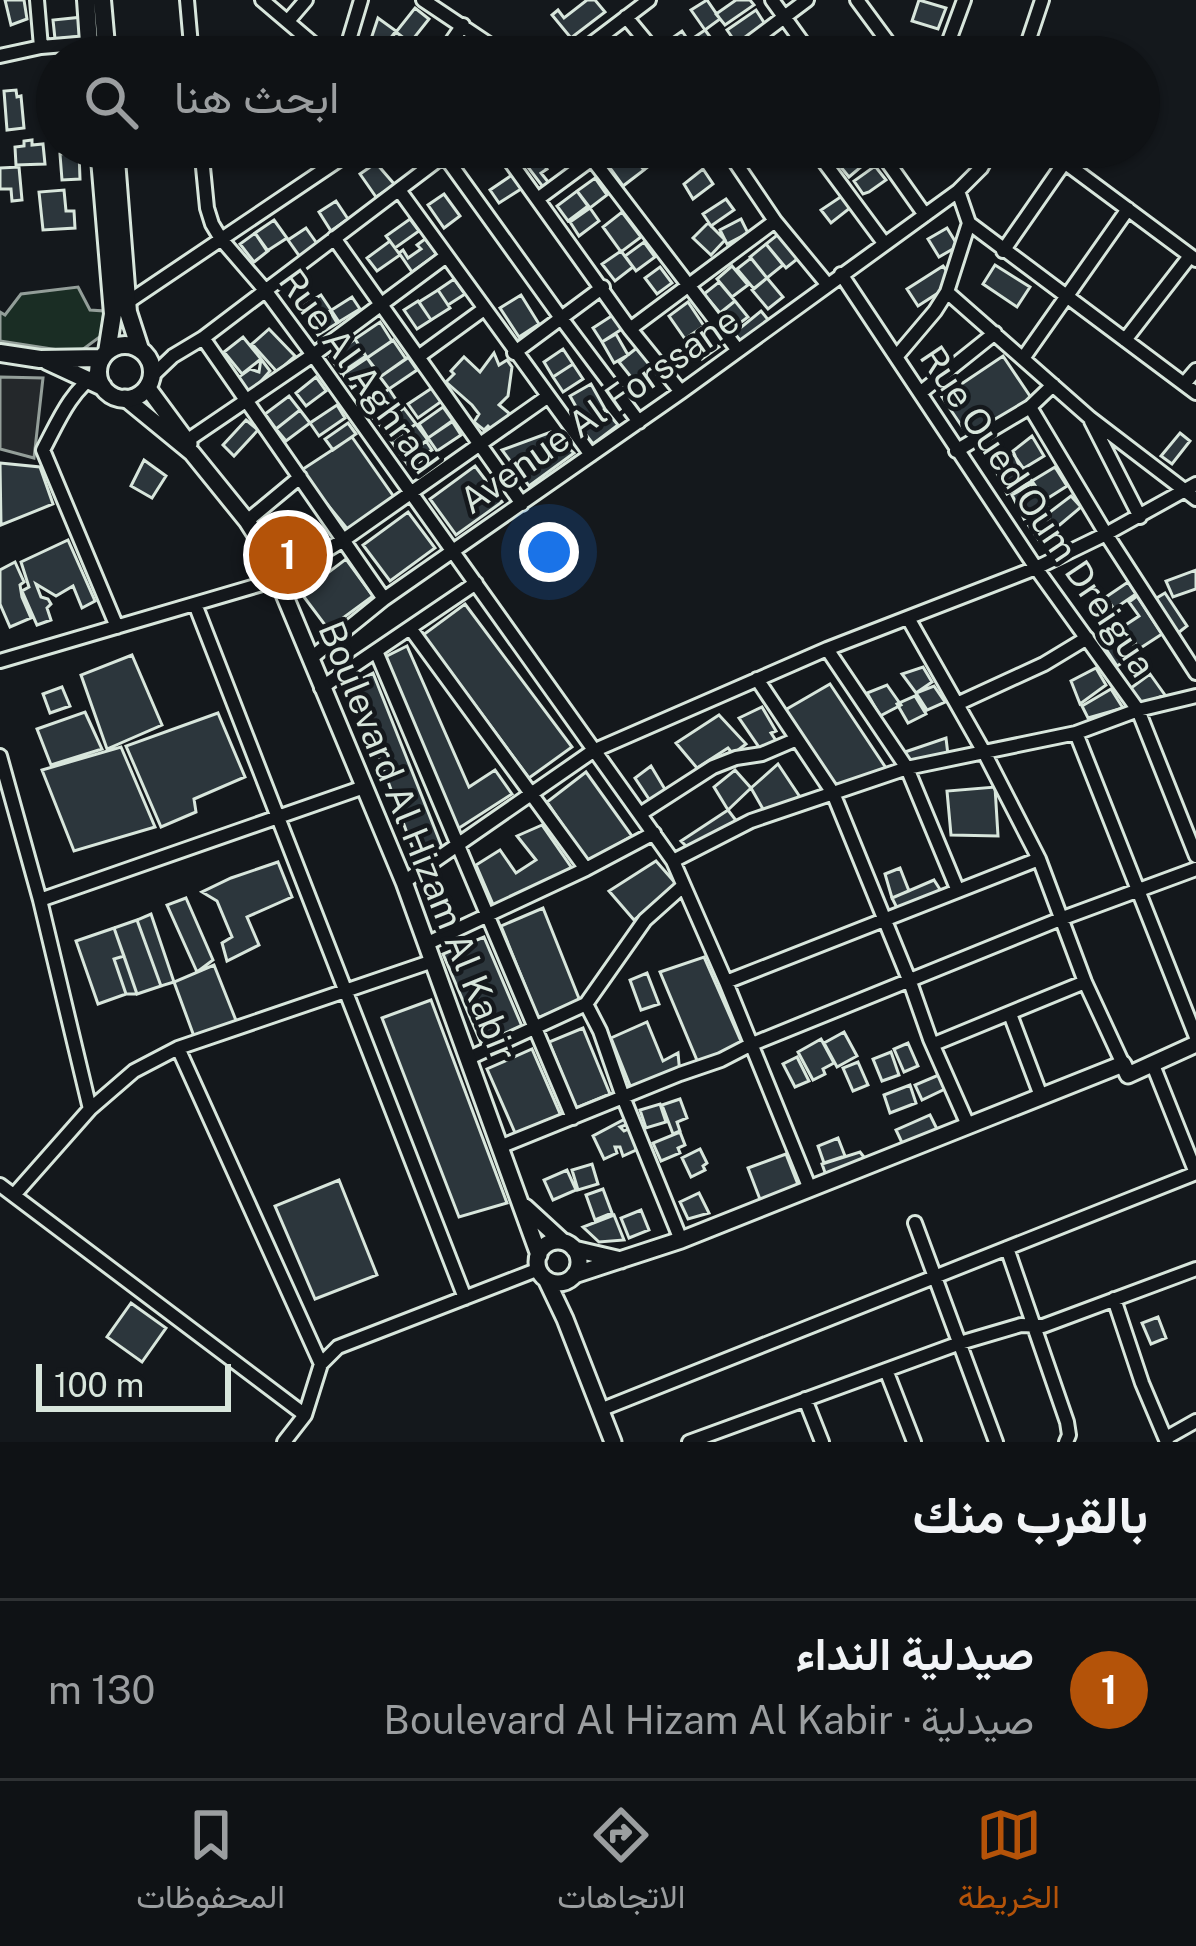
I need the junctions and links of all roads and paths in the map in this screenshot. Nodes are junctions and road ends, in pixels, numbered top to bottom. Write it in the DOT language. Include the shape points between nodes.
graph roads {
  1 [pos="38,0"];
  2 [pos="86,0"];
  3 [pos="102,0"];
  4 [pos="187,0"];
  5 [pos="262,0"];
  6 [pos="306,0"];
  7 [pos="362,0"];
  8 [pos="423,0"];
  9 [pos="649,0"];
  10 [pos="772,0"];
  11 [pos="807,0"];
  12 [pos="857,0"];
  13 [pos="964,0"];
  14 [pos="1042,0"];
  15 [pos="626,17"];
  16 [pos="784,17"];
  17 [pos="287,21"];
  18 [pos="463,26"];
  19 [pos="40,36"];
  20 [pos="89,36"];
  21 [pos="105,36"];
  22 [pos="190,36"];
  23 [pos="304,36"];
  24 [pos="351,36"];
  25 [pos="456,36"];
  26 [pos="478,36"];
  27 [pos="601,36"];
  28 [pos="642,36"];
  29 [pos="761,36"];
  30 [pos="798,36"];
  31 [pos="884,36"];
  32 [pos="951,36"];
  33 [pos="1030,36"];
  34 [pos="36,48"];
  35 [pos="0,56"];
  36 [pos="100,168"];
  37 [pos="117,168"];
  38 [pos="203,168"];
  39 [pos="326,168"];
  40 [pos="424,168"];
  41 [pos="457,168"];
  42 [pos="516,168"];
  43 [pos="571,168"];
  44 [pos="598,168"];
  45 [pos="739,168"];
  46 [pos="829,168"];
  47 [pos="892,168"];
  48 [pos="981,168"];
  49 [pos="1061,168"];
  50 [pos="1071,168"];
  51 [pos="399,190"];
  52 [pos="958,190"];
  53 [pos="539,198"];
  54 [pos="1128,208"];
  55 [pos="925,214"];
  56 [pos="775,220"];
  57 [pos="969,223"];
  58 [pos="334,238"];
  59 [pos="220,239"];
  60 [pos="884,243"];
  61 [pos="1004,251"];
  62 [pos="446,257"];
  63 [pos="1193,258"];
  64 [pos="841,274"];
  65 [pos="827,284"];
  66 [pos="688,286"];
  67 [pos="603,287"];
  68 [pos="265,290"];
  69 [pos="947,292"];
  70 [pos="1066,296"];
  71 [pos="128,302"];
  72 [pos="382,305"];
  73 [pos="484,309"];
  74 [pos="561,318"];
  75 [pos="631,329"];
  76 [pos="995,333"];
  77 [pos="203,338"];
  78 [pos="1125,340"];
  79 [pos="737,350"];
  80 [pos="0,353"];
  81 [pos="514,353"];
  82 [pos="313,355"];
  83 [pos="418,357"];
  84 [pos="896,357"];
  85 [pos="1024,357"];
  86 [pos="40,358"];
  87 [pos="147,369"];
  88 [pos="99,370"];
  89 [pos="1196,370"];
  90 [pos="1053,385"];
  91 [pos="1190,389"];
  92 [pos="681,392"];
  93 [pos="920,393"];
  94 [pos="547,397"];
  95 [pos="125,398"];
  96 [pos="245,402"];
  97 [pos="1030,407"];
  98 [pos="1090,418"];
  99 [pos="639,422"];
  100 [pos="185,444"];
  101 [pos="481,444"];
  102 [pos="956,452"];
  103 [pos="591,455"];
  104 [pos="300,477"];
  105 [pos="1190,487"];
  106 [pos="411,494"];
  107 [pos="1196,499"];
  108 [pos="522,505"];
  109 [pos="1140,517"];
  110 [pos="248,521"];
  111 [pos="1106,535"];
  112 [pos="345,539"];
  113 [pos="451,551"];
  114 [pos="1036,568"];
  115 [pos="279,579"];
  116 [pos="476,583"];
  117 [pos="384,599"];
  118 [pos="194,604"];
  119 [pos="908,618"];
  120 [pos="117,627"];
  121 [pos="410,628"];
  122 [pos="1087,638"];
  123 [pos="827,649"];
  124 [pos="376,651"];
  125 [pos="310,658"];
  126 [pos="0,662"];
  127 [pos="1196,673"];
  128 [pos="758,679"];
  129 [pos="321,688"];
  130 [pos="1196,696"];
  131 [pos="957,704"];
  132 [pos="1138,710"];
  133 [pos="1076,733"];
  134 [pos="797,739"];
  135 [pos="593,751"];
  136 [pos="984,752"];
  137 [pos="0,756"];
  138 [pos="907,768"];
  139 [pos="364,787"];
  140 [pos="833,793"];
  141 [pos="529,795"];
  142 [pos="640,814"];
  143 [pos="277,818"];
  144 [pos="654,833"];
  145 [pos="456,846"];
  146 [pos="1196,856"];
  147 [pos="1039,859"];
  148 [pos="673,862"];
  149 [pos="586,869"];
  150 [pos="1196,869"];
  151 [pos="404,882"];
  152 [pos="683,886"];
  153 [pos="1138,888"];
  154 [pos="958,891"];
  155 [pos="40,899"];
  156 [pos="489,914"];
  157 [pos="1063,918"];
  158 [pos="884,920"];
  159 [pos="426,944"];
  160 [pos="433,962"];
  161 [pos="726,982"];
  162 [pos="910,982"];
  163 [pos="1085,982"];
  164 [pos="344,992"];
  165 [pos="586,1004"];
  166 [pos="1010,1014"];
  167 [pos="536,1028"];
  168 [pos="1196,1041"];
  169 [pos="934,1044"];
  170 [pos="750,1045"];
  171 [pos="178,1048"];
  172 [pos="469,1058"];
  173 [pos="1123,1064"];
  174 [pos="1153,1065"];
  175 [pos="1041,1096"];
  176 [pos="623,1097"];
  177 [pos="90,1109"];
  178 [pos="573,1118"];
  179 [pos="968,1125"];
  180 [pos="502,1146"];
  181 [pos="1196,1173"];
  182 [pos="0,1185"];
  183 [pos="810,1189"];
  184 [pos="14,1195"];
  185 [pos="523,1205"];
  186 [pos="915,1223"];
  187 [pos="681,1240"];
  188 [pos="568,1245"];
  189 [pos="1007,1248"];
  190 [pos="623,1261"];
  191 [pos="541,1268"];
  192 [pos="1196,1269"];
  193 [pos="937,1276"];
  194 [pos="572,1277"];
  195 [pos="465,1298"];
  196 [pos="1114,1299"];
  197 [pos="566,1319"];
  198 [pos="1032,1325"];
  199 [pos="960,1342"];
  200 [pos="321,1364"];
  201 [pos="886,1370"];
  202 [pos="805,1400"];
  203 [pos="600,1410"];
  204 [pos="305,1415"];
  205 [pos="1196,1421"];
  206 [pos="717,1437"];
  207 [pos="1167,1440"];
  208 [pos="284,1442"];
  209 [pos="613,1442"];
  210 [pos="689,1442"];
  211 [pos="822,1442"];
  212 [pos="914,1442"];
  213 [pos="996,1442"];
  214 [pos="1064,1442"];
  1 -- 19 [label="street"];
  2 -- 20 [label="main road"];
  3 -- 21 [label="main road"];
  4 -- 22 [label="street"];
  5 -- 17 [label="street"];
  6 -- 17 [label="street"];
  7 -- 24 [label="street"];
  8 -- 18 [label="street"];
  9 -- 15 [label="street"];
  10 -- 16 [label="street"];
  11 -- 16 [label="street"];
  12 -- 31 [label="street"];
  13 -- 32 [label="street"];
  14 -- 33 [label="street"];
  15 -- 27 [label="street"];
  15 -- 28 [label="street"];
  16 -- 29 [label="street"];
  16 -- 30 [label="street"];
  17 -- 23 [label="street"];
  18 -- 25 [label="street"];
  18 -- 26 [label="street"];
  34 -- 35 [label="street"];
  36 -- 88 [label="main road" via="113,314"];
  37 -- 71 [label="main road"];
  38 -- 59 [label="street" via="208,216"];
  39 -- 59 [label="street"];
  40 -- 51 [label="street"];
  41 -- 74 [label="street"];
  42 -- 53 [label="street"];
  43 -- 53 [label="street"];
  44 -- 66 [label="street"];
  45 -- 56 [label="street"];
  46 -- 60 [label="street"];
  47 -- 55 [label="street"];
  48 -- 52 [label="street, Avenue Al Forssane"];
  49 -- 61 [label="street"];
  50 -- 54 [label="street"];
  51 -- 58 [label="street"];
  51 -- 62 [label="street"];
  52 -- 55 [label="street, Avenue Al Forssane"];
  52 -- 57 [label="street"];
  53 -- 67 [label="street"];
  54 -- 63 [label="street"];
  54 -- 70 [label="street"];
  55 -- 60 [label="street, Avenue Al Forssane"];
  56 -- 65 [label="street"];
  56 -- 66 [label="street"];
  57 -- 61 [label="street"];
  57 -- 69 [label="street"];
  58 -- 68 [label="street"];
  58 -- 72 [label="street"];
  59 -- 68 [label="street, Rue Al Aghrad"];
  59 -- 71 [label="street"];
  60 -- 64 [label="street, Avenue Al Forssane"];
  61 -- 70 [label="street"];
  62 -- 72 [label="street"];
  62 -- 73 [label="street"];
  63 -- 78 [label="street"];
  64 -- 65 [label="street, Avenue Al Forssane"];
  64 -- 84 [label="street, Rue Oued Oum Dreigua"];
  65 -- 79 [label="street, Avenue Al Forssane"];
  66 -- 75 [label="street"];
  66 -- 79 [label="street"];
  67 -- 74 [label="street"];
  67 -- 75 [label="street"];
  68 -- 77 [label="street"];
  68 -- 82 [label="street, Rue Al Aghrad"];
  69 -- 76 [label="street"];
  69 -- 84 [label="street"];
  70 -- 78 [label="street"];
  70 -- 85 [label="street"];
  71 -- 87 [label="main road"];
  72 -- 82 [label="street"];
  72 -- 83 [label="street"];
  73 -- 81 [label="street"];
  73 -- 83 [label="street"];
  74 -- 81 [label="street"];
  74 -- 99 [label="street"];
  75 -- 92 [label="street"];
  76 -- 85 [label="street"];
  76 -- 93 [label="street"];
  77 -- 87 [label="street"];
  77 -- 96 [label="street"];
  78 -- 91 [label="street"];
  79 -- 92 [label="street, Avenue Al Forssane"];
  80 -- 86 [label="main road"];
  81 -- 94 [label="street"];
  82 -- 96 [label="street"];
  82 -- 106 [label="street, Rue Al Aghrad"];
  83 -- 101 [label="street"];
  84 -- 93 [label="street, Rue Oued Oum Dreigua"];
  85 -- 90 [label="street"];
  86 -- 88 [label="main road"];
  86 -- 88 [label="main road"];
  87 -- 88 [label="main road" via="123,345"];
  87 -- 95 [label="main road" via="137,395"];
  87 -- 100 [label="street, Boulevard Al Hizam Al Kabir"];
  88 -- 95 [label="main road" via="113,395"];
  88 -- 120 [label="street" via="71,399 44,450"];
  89 -- 91 [label="street"];
  90 -- 97 [label="street"];
  90 -- 98 [label="street"];
  92 -- 99 [label="street, Avenue Al Forssane"];
  93 -- 102 [label="street, Rue Oued Oum Dreigua"];
  94 -- 101 [label="street"];
  94 -- 103 [label="street"];
  95 -- 100 [label="street, Boulevard Al Hizam Al Kabir"];
  96 -- 100 [label="street"];
  96 -- 104 [label="street"];
  97 -- 102 [label="street"];
  97 -- 111 [label="street"];
  98 -- 105 [label="street"];
  98 -- 109 [label="street"];
  99 -- 103 [label="street, Avenue Al Forssane"];
  100 -- 110 [label="street, Boulevard Al Hizam Al Kabir"];
  101 -- 106 [label="street"];
  101 -- 108 [label="street"];
  102 -- 114 [label="street, Rue Oued Oum Dreigua"];
  103 -- 108 [label="street, Avenue Al Forssane"];
  104 -- 110 [label="street"];
  104 -- 112 [label="street"];
  105 -- 107 [label="street"];
  105 -- 109 [label="street"];
  106 -- 112 [label="street"];
  106 -- 113 [label="street, Rue Al Aghrad"];
  108 -- 113 [label="street, Avenue Al Forssane"];
  109 -- 111 [label="street"];
  110 -- 115 [label="street, Boulevard Al Hizam Al Kabir"];
  111 -- 114 [label="street"];
  111 -- 127 [label="street"];
  112 -- 115 [label="street"];
  112 -- 117 [label="street"];
  113 -- 116 [label="street, Rue Al Aghrad"];
  113 -- 117 [label="street, Avenue Al Forssane"];
  114 -- 119 [label="street"];
  114 -- 122 [label="street, Rue Oued Oum Dreigua"];
  115 -- 118 [label="street"];
  115 -- 125 [label="street, Boulevard Al Hizam Al Kabir"];
  116 -- 121 [label="street"];
  116 -- 135 [label="street, Rue Al Aghrad"];
  117 -- 125 [label="street, Avenue Al Forssane"];
  118 -- 120 [label="street"];
  118 -- 143 [label="street"];
  119 -- 123 [label="street"];
  119 -- 131 [label="street"];
  120 -- 126 [label="street"];
  121 -- 124 [label="street"];
  121 -- 141 [label="street"];
  122 -- 131 [label="street"];
  122 -- 132 [label="street, Rue Oued Oum Dreigua"];
  123 -- 128 [label="street"];
  123 -- 138 [label="street"];
  124 -- 129 [label="street"];
  124 -- 145 [label="street"];
  125 -- 129 [label="street, Boulevard Al Hizam Al Kabir"];
  128 -- 134 [label="street"];
  128 -- 135 [label="street"];
  129 -- 139 [label="street, Boulevard Al Hizam Al Kabir"];
  130 -- 132 [label="street"];
  131 -- 136 [label="street"];
  132 -- 133 [label="street"];
  132 -- 146 [label="street, Rue Oued Oum Dreigua"];
  133 -- 136 [label="street"];
  133 -- 153 [label="street"];
  134 -- 140 [label="street"];
  134 -- 142 [label="street" via="713,767"];
  135 -- 141 [label="street"];
  135 -- 142 [label="street, Rue Al Aghrad"];
  136 -- 138 [label="street"];
  136 -- 147 [label="street"];
  137 -- 155 [label="street"];
  138 -- 140 [label="street"];
  138 -- 154 [label="street"];
  139 -- 143 [label="street"];
  139 -- 151 [label="street, Boulevard Al Hizam Al Kabir"];
  140 -- 148 [label="street" via="751,821"];
  140 -- 158 [label="street"];
  141 -- 145 [label="street"];
  141 -- 149 [label="street"];
  142 -- 144 [label="street, Rue Al Aghrad"];
  143 -- 155 [label="street"];
  143 -- 164 [label="street"];
  144 -- 148 [label="street, Rue Al Aghrad"];
  144 -- 149 [label="street"];
  145 -- 151 [label="street"];
  145 -- 156 [label="street"];
  147 -- 154 [label="street"];
  147 -- 157 [label="street"];
  148 -- 152 [label="street, Rue Al Aghrad"];
  149 -- 156 [label="street"];
  150 -- 153 [label="street"];
  151 -- 159 [label="street, Boulevard Al Hizam Al Kabir"];
  152 -- 161 [label="street, Rue Al Aghrad"];
  152 -- 165 [label="street" via="645,920"];
  153 -- 157 [label="street"];
  153 -- 168 [label="street"];
  154 -- 158 [label="street"];
  155 -- 177 [label="street"];
  156 -- 159 [label="street"];
  156 -- 167 [label="street"];
  157 -- 162 [label="street"];
  157 -- 163 [label="street"];
  158 -- 161 [label="street"];
  158 -- 162 [label="street"];
  159 -- 160 [label="street, Boulevard Al Hizam Al Kabir"];
  160 -- 164 [label="street"];
  160 -- 172 [label="street, Boulevard Al Hizam Al Kabir"];
  161 -- 170 [label="street, Rue Al Aghrad"];
  162 -- 169 [label="street"];
  162 -- 170 [label="street"];
  163 -- 166 [label="street"];
  163 -- 173 [label="street"];
  164 -- 171 [label="street"];
  164 -- 195 [label="street"];
  165 -- 167 [label="street"];
  165 -- 176 [label="street"];
  166 -- 169 [label="street"];
  166 -- 175 [label="street"];
  167 -- 172 [label="street"];
  167 -- 178 [label="street"];
  168 -- 174 [label="street"];
  169 -- 179 [label="street"];
  170 -- 176 [label="street"];
  170 -- 183 [label="street, Rue Al Aghrad"];
  171 -- 177 [label="street" via="134,1071"];
  171 -- 200 [label="street"];
  172 -- 180 [label="street, Boulevard Al Hizam Al Kabir"];
  173 -- 174 [label="street" via="1128,1075"];
  173 -- 175 [label="street"];
  174 -- 181 [label="street"];
  175 -- 179 [label="street"];
  176 -- 178 [label="street"];
  176 -- 187 [label="street"];
  177 -- 184 [label="street"];
  178 -- 180 [label="street"];
  179 -- 183 [label="street"];
  180 -- 185 [label="street, Boulevard Al Hizam Al Kabir"];
  181 -- 189 [label="street"];
  182 -- 184 [label="street"];
  183 -- 187 [label="street"];
  184 -- 204 [label="street"];
  185 -- 188 [label="street, Boulevard Al Hizam Al Kabir"];
  185 -- 191 [label="street, Boulevard Al Hizam Al Kabir"];
  186 -- 193 [label="street"];
  187 -- 190 [label="street"];
  188 -- 190 [label="street, Boulevard Al Hizam Al Kabir"];
  188 -- 191 [label="street" via="548,1244"];
  188 -- 194 [label="street" via="579,1262"];
  189 -- 193 [label="street"];
  189 -- 198 [label="street"];
  190 -- 194 [label="street"];
  191 -- 194 [label="street" via="555,1282"];
  191 -- 195 [label="street"];
  191 -- 197 [label="street, Boulevard Al Hizam Al Kabir"];
  192 -- 196 [label="street"];
  193 -- 199 [label="street"];
  193 -- 203 [label="street"];
  194 -- 197 [label="street"];
  195 -- 200 [label="street" via="338,1347"];
  196 -- 198 [label="street"];
  196 -- 207 [label="street"];
  197 -- 203 [label="street, Boulevard Al Hizam Al Kabir"];
  198 -- 199 [label="street"];
  198 -- 214 [label="street" via="1067,1422"];
  199 -- 201 [label="street"];
  199 -- 213 [label="street"];
  200 -- 204 [label="street"];
  201 -- 202 [label="street"];
  201 -- 212 [label="street"];
  202 -- 206 [label="street"];
  202 -- 211 [label="street"];
  203 -- 209 [label="street, Boulevard Al Hizam Al Kabir"];
  204 -- 208 [label="street"];
  205 -- 207 [label="street"];
  206 -- 210 [label="street"];
}
